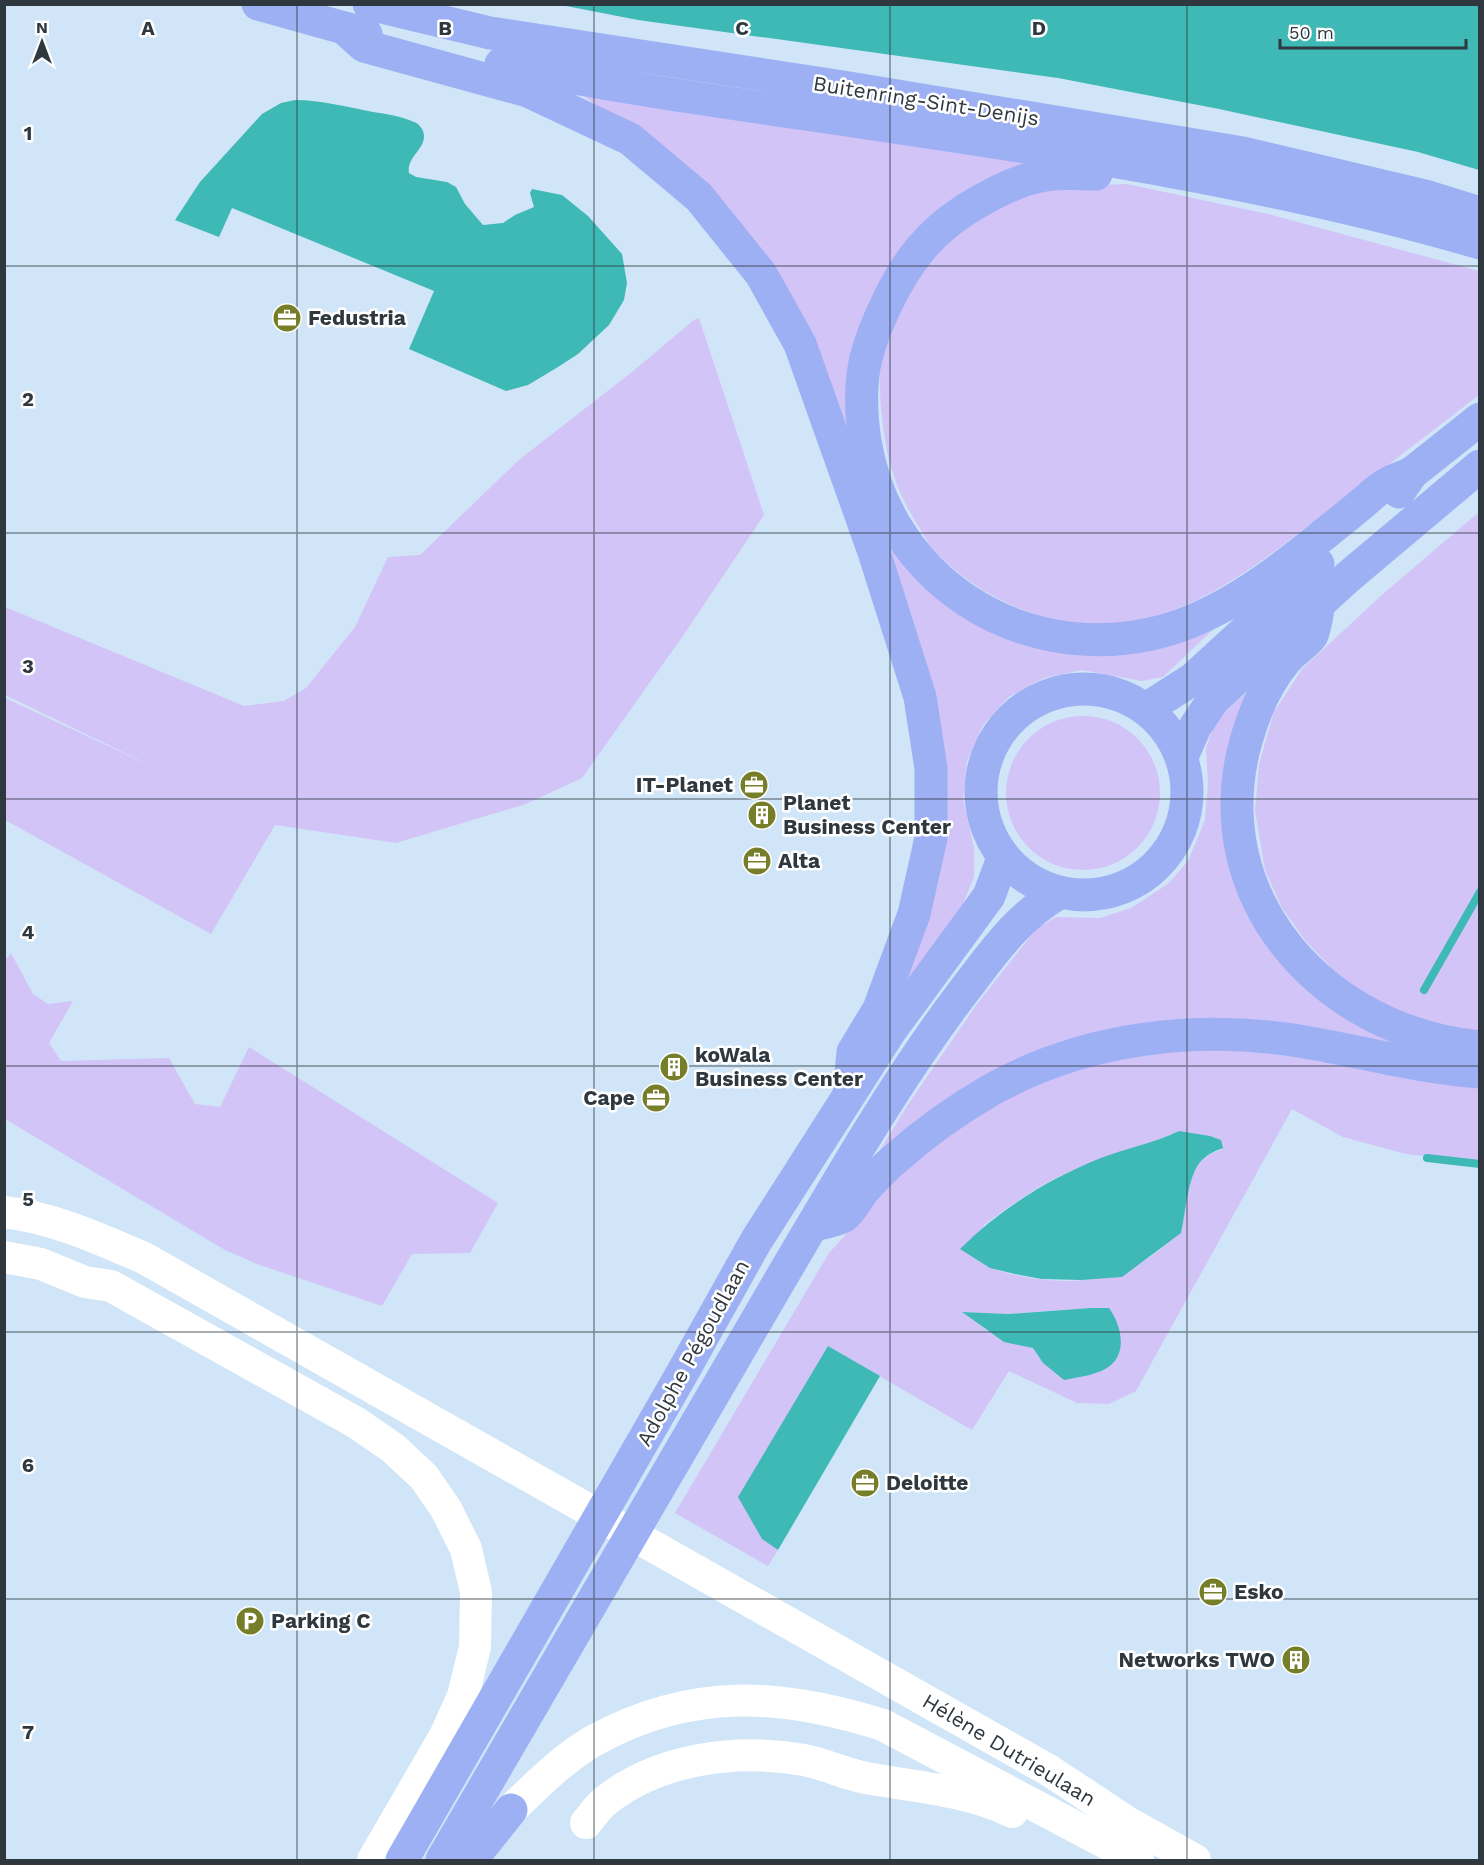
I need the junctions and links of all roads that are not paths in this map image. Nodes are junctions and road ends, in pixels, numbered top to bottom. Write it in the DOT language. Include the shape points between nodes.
graph roads {
  1 [pos="258,4"];
  2 [pos="369,4"];
  3 [pos="345,29"];
  4 [pos="1179,172"];
  5 [pos="1479,213"];
  6 [pos="1479,243"];
  7 [pos="1479,419"];
  8 [pos="1479,466"];
  9 [pos="1412,473"];
  10 [pos="1319,603"];
  11 [pos="1146,709"];
  12 [pos="1182,757"];
  13 [pos="1003,858"];
  14 [pos="1059,893"];
  15 [pos="1479,1047"];
  16 [pos="1479,1072"];
  17 [pos="849,1094"];
  18 [pos="4,1212"];
  19 [pos="813,1225"];
  20 [pos="4,1257"];
  21 [pos="511,1810"];
  22 [pos="586,1823"];
  23 [pos="1070,1824"];
  24 [pos="373,1860"];
  25 [pos="402,1860"];
  26 [pos="442,1860"];
  27 [pos="471,1860"];
  28 [pos="1138,1860"];
  29 [pos="1195,1860"];
  1 -- 3 [label="highway"];
  2 -- 5 [label="highway, Buitenring-Sint-Denijs" via="490,33 1243,153 1425,196"];
  3 -- 4 [label="highway" via="553,75"];
  3 -- 17 [label="highway" via="364,46 528,91 630,139 699,197 761,274 800,344 874,552 920,697 931,768 930,838 914,914 879,1009 853,1052"];
  4 -- 6 [label="highway" via="1342,207"];
  4 -- 9 [label="highway" via="1046,175 993,192 949,220 918,249 879,319 862,385 868,462 881,497 912,551 958,594 1017,627 1083,641 1151,634 1222,607 1306,550 1386,484"];
  7 -- 9 [label="highway"];
  8 -- 10 [label="highway"];
  9 -- 11 [label="highway" via="1396,495 1193,679"];
  10 -- 12 [label="highway" via="1213,700"];
  10 -- 15 [label="highway" via="1312,634 1285,661 1262,697 1246,741 1238,783 1239,829 1250,881 1267,918 1297,960 1329,990 1368,1014 1412,1033"];
  11 -- 12 [label="highway" via="1167,730"];
  11 -- 13 [label="highway" via="1112,692 1075,689 1039,698 1009,720 988,751 980,788 985,825"];
  12 -- 14 [label="highway" via="1188,794 1181,830 1161,862 1131,884 1096,895"];
  13 -- 14 [label="highway" via="1028,879"];
  13 -- 17 [label="highway, Adolphe Pégoudlaan" via="988,896"];
  14 -- 19 [label="highway, Adolphe Pégoudlaan" via="1036,906 1007,934 941,1021"];
  16 -- 19 [label="highway" via="1251,1035 1200,1033 1143,1039 1089,1051 1042,1066 992,1090 894,1159 843,1217"];
  17 -- 25 [label="highway, Adolphe Pégoudlaan" via="756,1241"];
  18 -- 29 [label="street, Hélène Dutrieulaan" via="34,1216 86,1233 144,1258 1050,1771 1127,1822"];
  19 -- 26 [label="highway, Adolphe Pégoudlaan"];
  20 -- 24 [label="street" via="111,1286 355,1422 393,1448 424,1477 447,1509 466,1549 476,1592 475,1647 464,1696 445,1736"];
  21 -- 23 [label="street" via="551,1771 594,1741 639,1719 689,1704 738,1699 791,1703 884,1725"];
  21 -- 27 [label="highway"];
  22 -- 23 [label="street" via="603,1803 657,1773 724,1756 763,1755 806,1761 863,1778 962,1794 1000,1806 1040,1826"];
  23 -- 28 [label="street, Hélène Dutrieulaan"];
}
